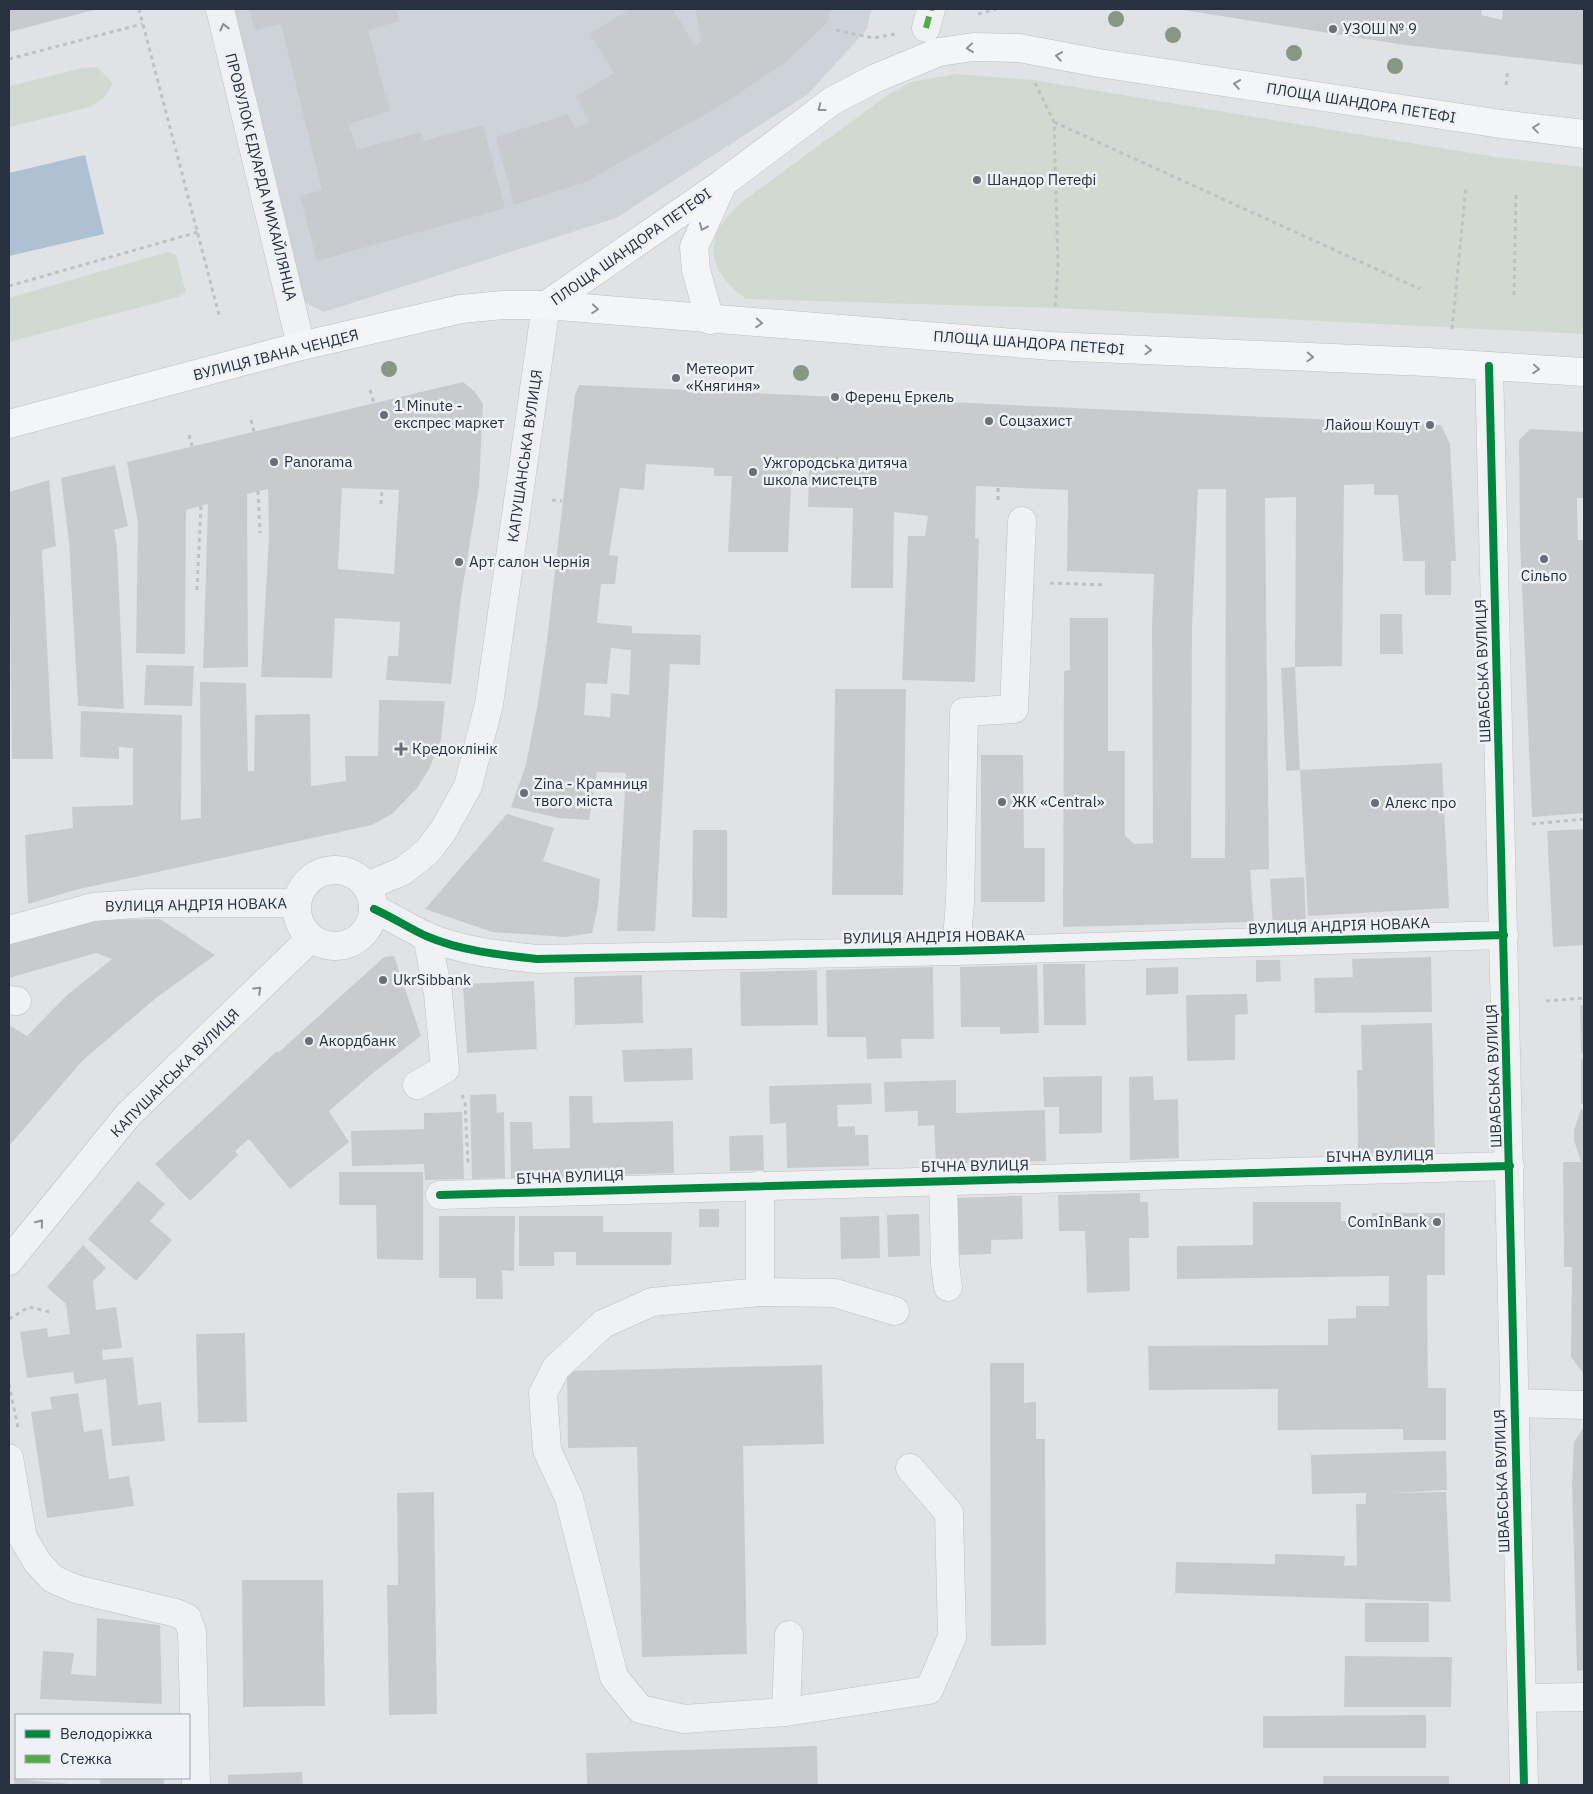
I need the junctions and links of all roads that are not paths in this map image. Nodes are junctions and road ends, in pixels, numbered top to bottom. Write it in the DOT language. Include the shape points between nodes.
graph roads {
  1 [pos="220,9"];
  2 [pos="1584,134"];
  3 [pos="723,183"];
  4 [pos="546,305"];
  5 [pos="710,320"];
  6 [pos="301,346"];
  7 [pos="1489,366"];
  8 [pos="1584,372"];
  9 [pos="9,424"];
  10 [pos="1022,521"];
  11 [pos="371,898"];
  12 [pos="297,903"];
  13 [pos="9,930"];
  14 [pos="1504,935"];
  15 [pos="427,936"];
  16 [pos="311,938"];
  17 [pos="956,951"];
  18 [pos="417,1085"];
  19 [pos="1510,1166"];
  20 [pos="943,1180"];
  21 [pos="760,1185"];
  22 [pos="440,1195"];
  23 [pos="9,1261"];
  24 [pos="948,1287"];
  25 [pos="760,1292"];
  26 [pos="896,1311"];
  27 [pos="1514,1403"];
  28 [pos="1584,1404"];
  29 [pos="9,1458"];
  30 [pos="910,1468"];
  31 [pos="789,1635"];
  32 [pos="1584,1697"];
  33 [pos="1522,1698"];
  34 [pos="786,1712"];
  35 [pos="196,1785"];
  36 [pos="1524,1785"];
  6 -- 1 [label="street, ПРОВУЛОК ЕДУАРДА МИХАЙЛЯНЦА, one-way"];
  2 -- 3 [label="main road, ПЛОЩА ШАНДОРА ПЕТЕФІ, one-way" via="1119,66 1019,48 973,47 922,57 832,100"];
  3 -- 4 [label="main road, ПЛОЩА ШАНДОРА ПЕТЕФІ"];
  3 -- 5 [label="main road, one-way" via="694,247 696,270"];
  4 -- 5 [label="main road, ПЛОЩА ШАНДОРА ПЕТЕФІ, one-way"];
  4 -- 6 [label="main road, ВУЛИЦЯ ІВАНА ЧЕНДЕЯ" via="503,305 461,310"];
  4 -- 11 [label="street, КАПУШАНСЬКА ВУЛИЦЯ" via="488,704 468,786 443,831 427,852"];
  5 -- 7 [label="main road, ПЛОЩА ШАНДОРА ПЕТЕФІ, one-way" via="1051,346"];
  6 -- 9 [label="main road, ВУЛИЦЯ ІВАНА ЧЕНДЕЯ"];
  7 -- 8 [label="main road, ПЛОЩА ШАНДОРА ПЕТЕФІ, one-way"];
  7 -- 14 [label="street, ШВАБСЬКА ВУЛИЦЯ"];
  10 -- 17 [label="street" via="1014,709 964,712"];
  11 -- 12 [label="street" via="358,877 346,871 333,870 320,872 309,879"];
  11 -- 15 [label="street, ВУЛИЦЯ АНДРІЯ НОВАКА"];
  11 -- 16 [label="street" via="372,921 356,940 346,946 333,947 321,945"];
  12 -- 13 [label="street, ВУЛИЦЯ АНДРІЯ НОВАКА" via="149,903 93,907"];
  12 -- 16 [label="street" via="297,916"];
  14 -- 17 [label="street, ВУЛИЦЯ АНДРІЯ НОВАКА"];
  14 -- 19 [label="street, ШВАБСЬКА ВУЛИЦЯ"];
  15 -- 17 [label="street, ВУЛИЦЯ АНДРІЯ НОВАКА" via="495,955 537,959"];
  15 -- 18 [label="street" via="438,993 445,1070"];
  23 -- 16 [label="street, КАПУШАНСЬКА ВУЛИЦЯ, one-way" via="128,1115"];
  19 -- 20 [label="street, БІЧНА ВУЛИЦЯ"];
  19 -- 27 [label="street, ШВАБСЬКА ВУЛИЦЯ"];
  20 -- 21 [label="street, БІЧНА ВУЛИЦЯ"];
  20 -- 24 [label="street"];
  21 -- 22 [label="street, БІЧНА ВУЛИЦЯ"];
  21 -- 25 [label="street"];
  25 -- 26 [label="street" via="835,1293"];
  25 -- 34 [label="street" via="652,1302 603,1324 556,1368 543,1394 547,1450 570,1498 614,1677 640,1709 684,1719"];
  27 -- 28 [label="street"];
  27 -- 33 [label="street, ШВАБСЬКА ВУЛИЦЯ"];
  29 -- 35 [label="street" via="23,1538 38,1563 53,1579 76,1589 188,1618 192,1632"];
  30 -- 34 [label="street" via="949,1513 952,1637 929,1690"];
  31 -- 34 [label="street"];
  32 -- 33 [label="street"];
  33 -- 36 [label="street, ШВАБСЬКА ВУЛИЦЯ"];
}
